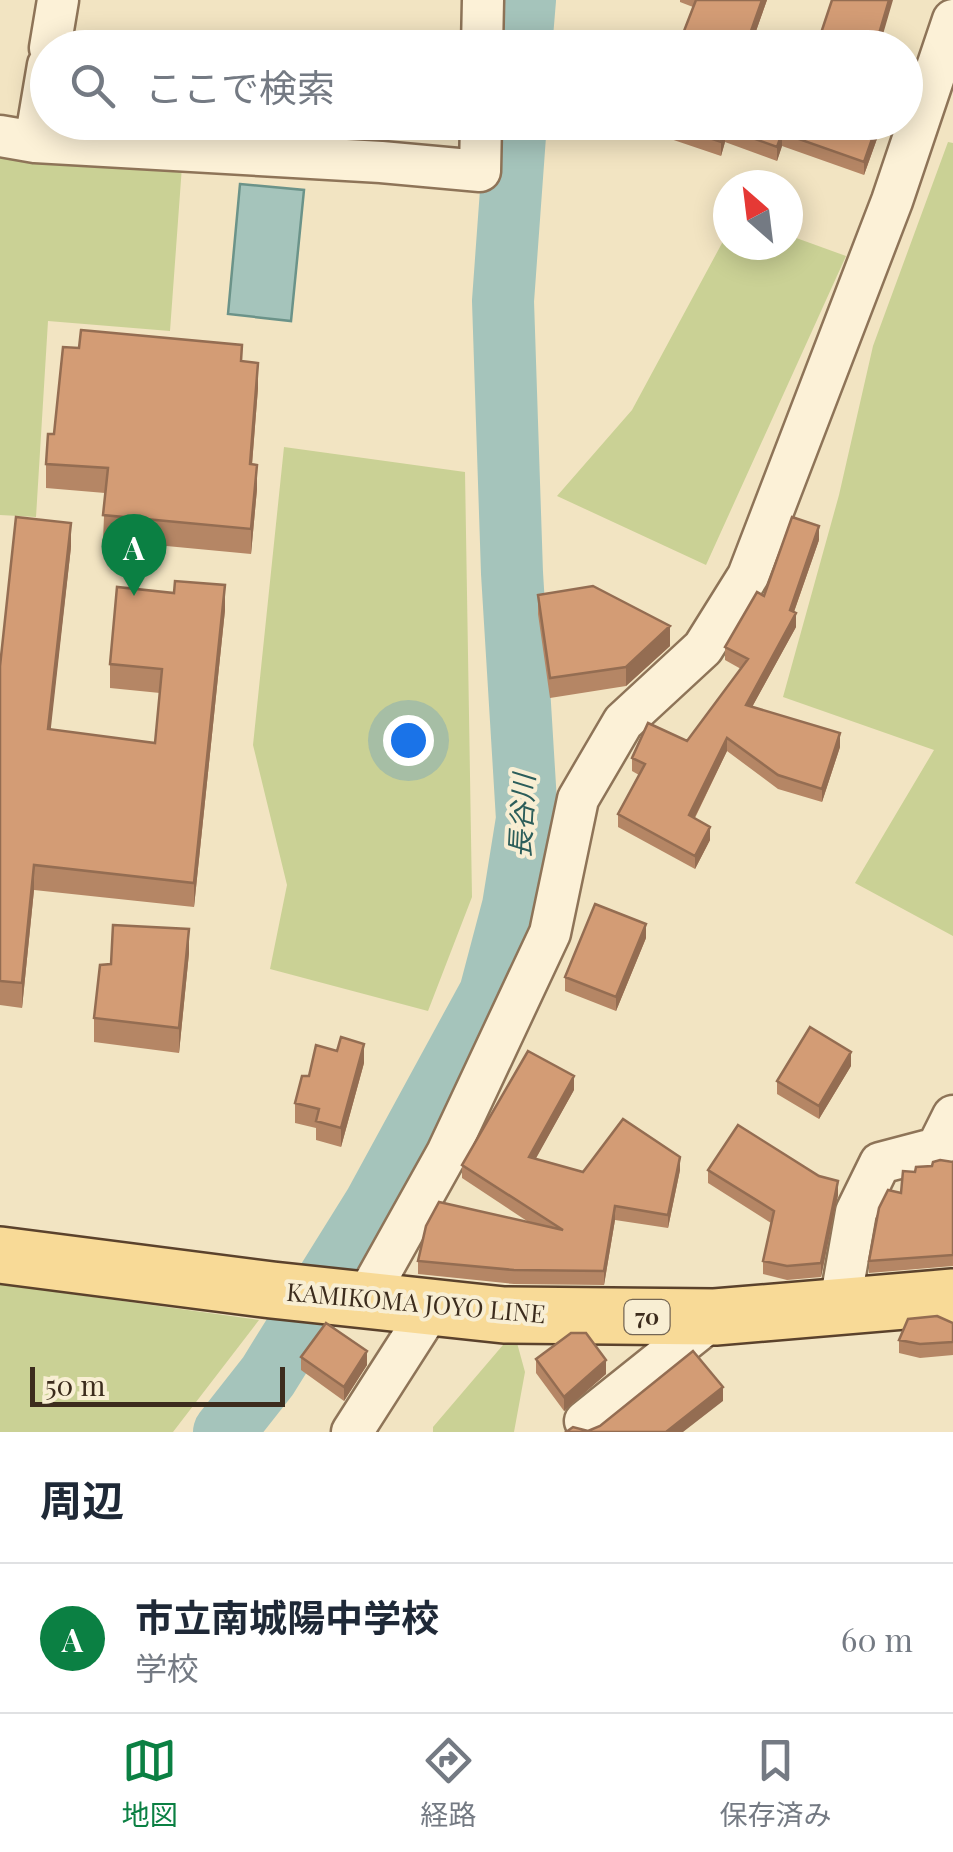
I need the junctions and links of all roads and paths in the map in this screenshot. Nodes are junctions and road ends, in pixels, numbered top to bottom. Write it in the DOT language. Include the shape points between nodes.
graph roads {
  1 [pos="58,0"];
  2 [pos="482,0"];
  3 [pos="953,20"];
  4 [pos="53,30"];
  5 [pos="482,30"];
  6 [pos="30,109"];
  7 [pos="923,109"];
  8 [pos="18,139"];
  9 [pos="33,140"];
  10 [pos="481,140"];
  11 [pos="913,140"];
  12 [pos="953,1116"];
  13 [pos="0,1255"];
  14 [pos="953,1297"];
  15 [pos="353,1299"];
  16 [pos="432,1307"];
  17 [pos="839,1309"];
  18 [pos="715,1317"];
  19 [pos="585,1421"];
  20 [pos="352,1432"];
  1 -- 4 [label="street"];
  2 -- 5 [label="street"];
  3 -- 7 [label="street"];
  6 -- 8 [label="street"];
  9 -- 10 [label="street" via="480,170"];
  11 -- 15 [label="street" via="748,576 703,648 623,722 578,799 550,933 447,1153"];
  12 -- 17 [label="street" via="937,1148 880,1163 856,1212"];
  13 -- 15 [label="main road, KAMIKOMA JOYO LINE / 70"];
  14 -- 17 [label="main road, KAMIKOMA JOYO LINE / 70"];
  15 -- 16 [label="main road, KAMIKOMA JOYO LINE / 70"];
  16 -- 18 [label="main road, KAMIKOMA JOYO LINE / 70" via="504,1315"];
  16 -- 20 [label="street"];
  17 -- 18 [label="main road, KAMIKOMA JOYO LINE / 70"];
  18 -- 19 [label="street"];
}
